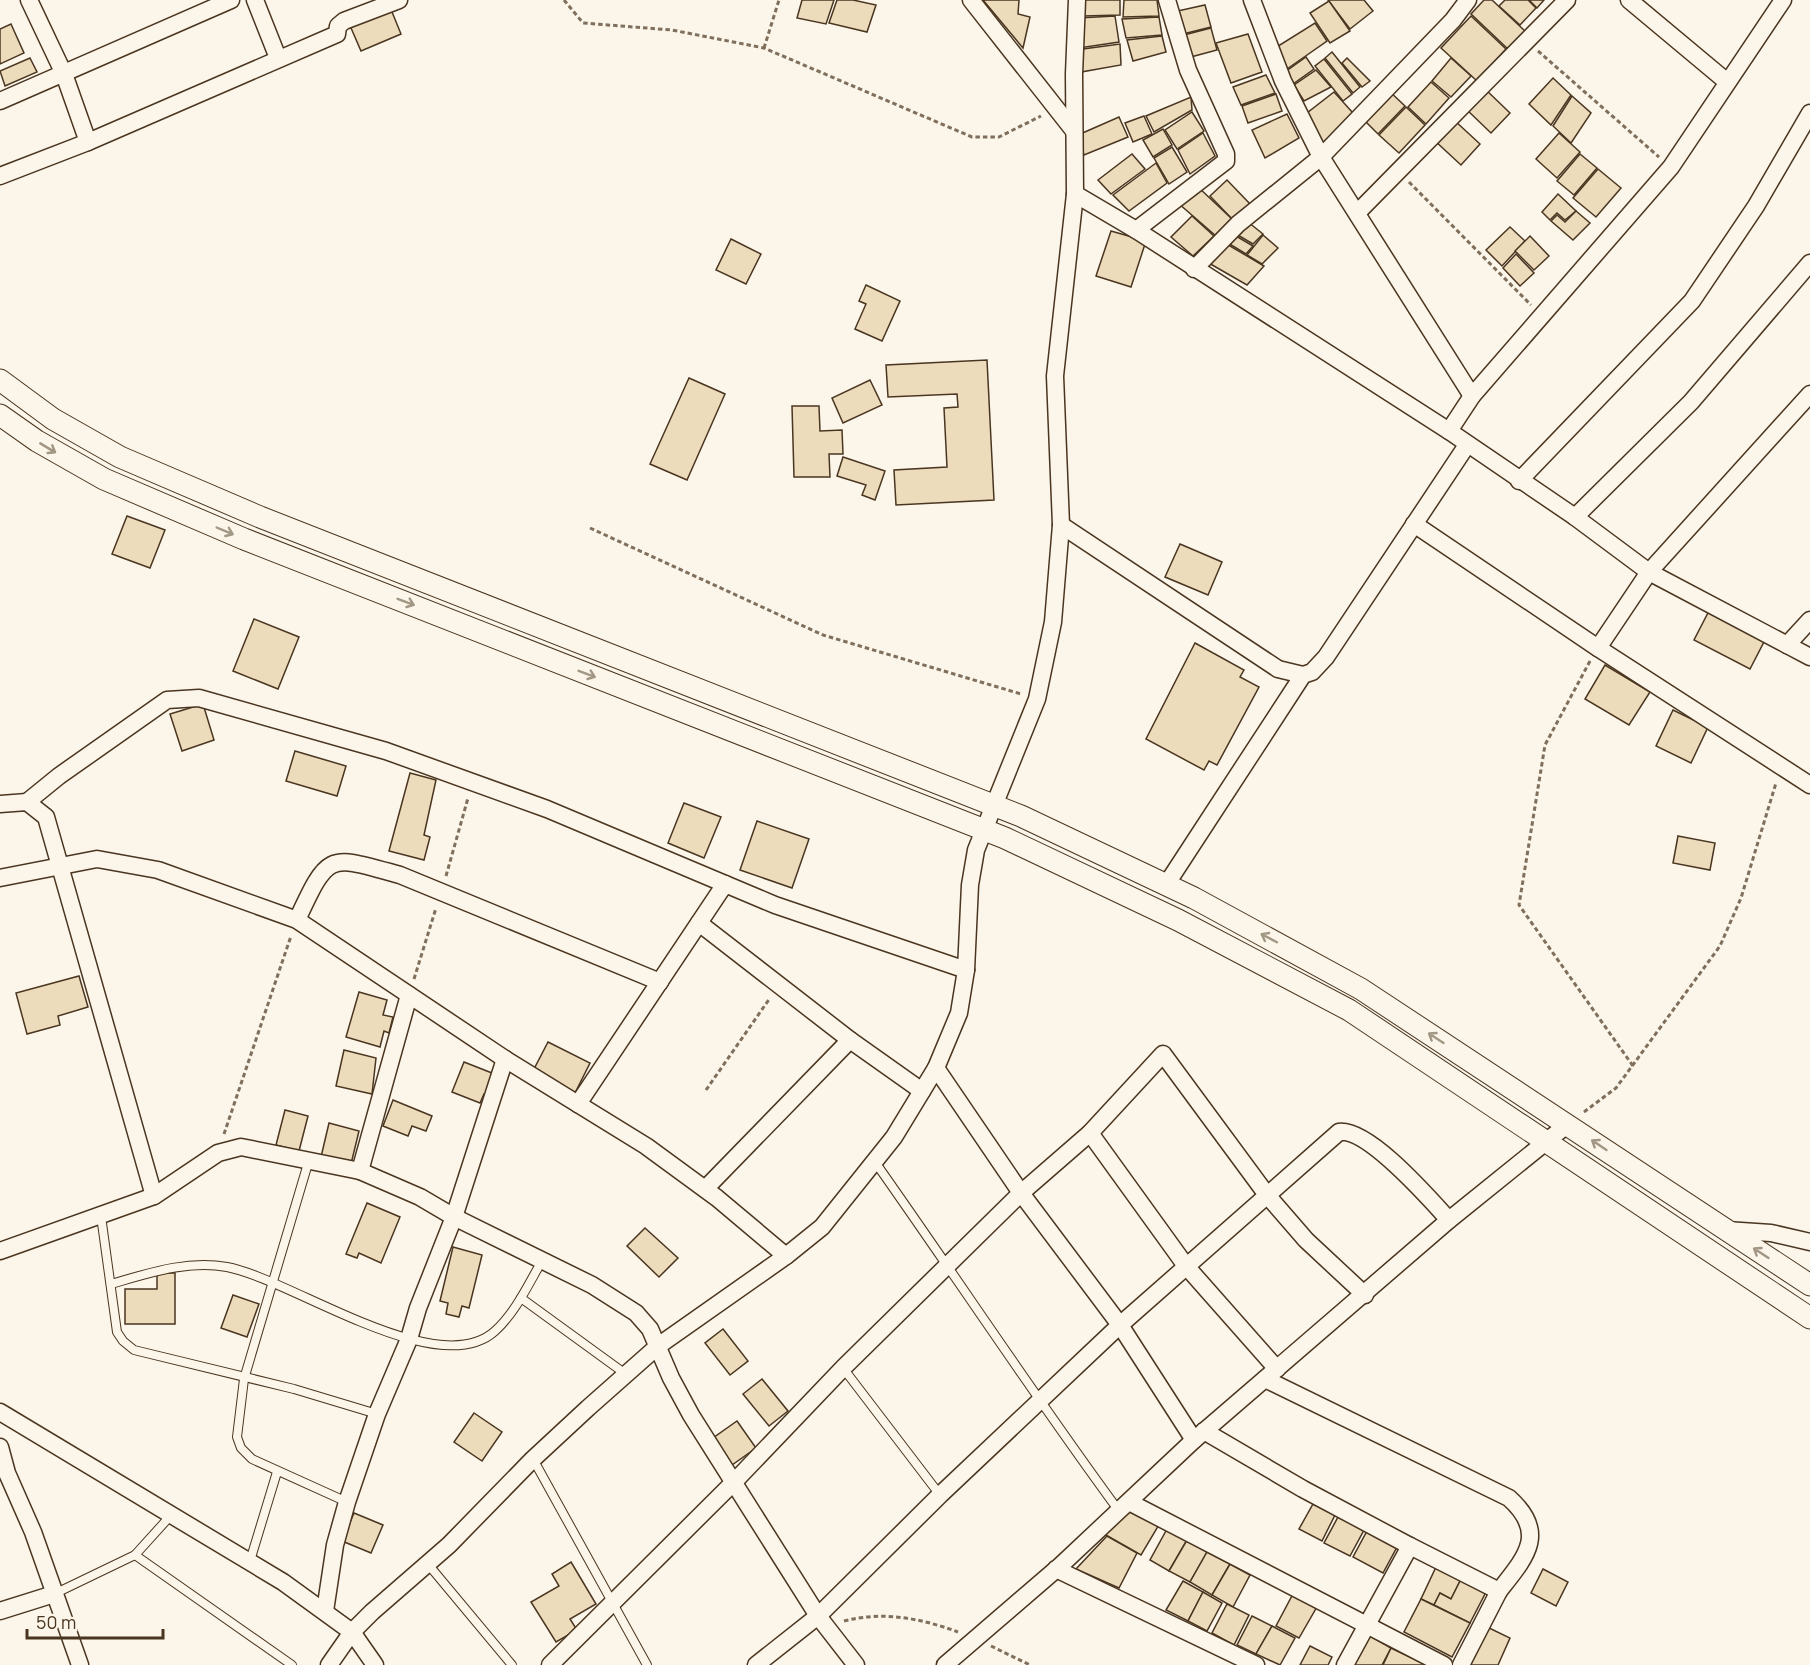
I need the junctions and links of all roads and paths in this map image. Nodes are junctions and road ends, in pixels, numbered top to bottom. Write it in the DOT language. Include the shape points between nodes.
graph roads {
  1 [pos="29,0"];
  2 [pos="231,0"];
  3 [pos="255,0"];
  4 [pos="399,0"];
  5 [pos="564,0"];
  6 [pos="779,0"];
  7 [pos="971,0"];
  8 [pos="1077,0"];
  9 [pos="1167,0"];
  10 [pos="1252,0"];
  11 [pos="1468,0"];
  12 [pos="1567,0"];
  13 [pos="1629,0"];
  14 [pos="1775,3"];
  15 [pos="1527,42"];
  16 [pos="764,48"];
  17 [pos="278,58"];
  18 [pos="64,74"];
  19 [pos="1726,81"];
  20 [pos="0,101"];
  21 [pos="1056,108"];
  22 [pos="1810,113"];
  23 [pos="1074,130"];
  24 [pos="88,142"];
  25 [pos="1321,158"];
  26 [pos="1671,167"];
  27 [pos="1399,172"];
  28 [pos="0,176"];
  29 [pos="1076,194"];
  30 [pos="1358,212"];
  31 [pos="1136,230"];
  32 [pos="1810,263"];
  33 [pos="1194,269"];
  34 [pos="1542,316"];
  35 [pos="0,380"];
  36 [pos="1810,394"];
  37 [pos="1472,396"];
  38 [pos="0,415"];
  39 [pos="1449,431"];
  40 [pos="1467,445"];
  41 [pos="1519,481"];
  42 [pos="1575,517"];
  43 [pos="1414,524"];
  44 [pos="1061,525"];
  45 [pos="590,528"];
  46 [pos="1649,572"];
  47 [pos="1810,620"];
  48 [pos="1787,645"];
  49 [pos="1598,648"];
  50 [pos="1810,657"];
  51 [pos="1303,675"];
  52 [pos="1037,699"];
  53 [pos="1781,766"];
  54 [pos="1810,785"];
  55 [pos="27,802"];
  56 [pos="0,804"];
  57 [pos="994,806"];
  58 [pos="984,830"];
  59 [pos="61,866"];
  60 [pos="0,878"];
  61 [pos="725,884"];
  62 [pos="1166,885"];
  63 [pos="297,920"];
  64 [pos="699,923"];
  65 [pos="966,970"];
  66 [pos="660,982"];
  67 [pos="779,984"];
  68 [pos="409,995"];
  69 [pos="850,1040"];
  70 [pos="506,1059"];
  71 [pos="1633,1066"];
  72 [pos="936,1068"];
  73 [pos="706,1089"];
  74 [pos="922,1091"];
  75 [pos="578,1104"];
  76 [pos="1568,1124"];
  77 [pos="1090,1132"];
  78 [pos="1546,1142"];
  79 [pos="218,1153"];
  80 [pos="309,1160"];
  81 [pos="875,1162"];
  82 [pos="360,1171"];
  83 [pos="705,1189"];
  84 [pos="1021,1193"];
  85 [pos="1267,1195"];
  86 [pos="154,1196"];
  87 [pos="101,1216"];
  88 [pos="454,1217"];
  89 [pos="1449,1220"];
  90 [pos="1726,1230"];
  91 [pos="1810,1242"];
  92 [pos="0,1251"];
  93 [pos="786,1256"];
  94 [pos="543,1259"];
  95 [pos="948,1265"];
  96 [pos="1186,1266"];
  97 [pos="271,1283"];
  98 [pos="111,1284"];
  99 [pos="1810,1285"];
  100 [pos="1365,1295"];
  101 [pos="521,1298"];
  102 [pos="1810,1318"];
  103 [pos="1120,1325"];
  104 [pos="409,1339"];
  105 [pos="658,1346"];
  106 [pos="843,1368"];
  107 [pos="1271,1374"];
  108 [pos="628,1375"];
  109 [pos="244,1379"];
  110 [pos="1038,1402"];
  111 [pos="0,1412"];
  112 [pos="377,1414"];
  113 [pos="1199,1435"];
  114 [pos="0,1447"];
  115 [pos="533,1459"];
  116 [pos="277,1472"];
  117 [pos="4,1475"];
  118 [pos="734,1482"];
  119 [pos="940,1495"];
  120 [pos="347,1502"];
  121 [pos="1124,1507"];
  122 [pos="173,1513"];
  123 [pos="1410,1546"];
  124 [pos="135,1555"];
  125 [pos="250,1561"];
  126 [pos="427,1563"];
  127 [pos="1056,1569"];
  128 [pos="1499,1591"];
  129 [pos="54,1594"];
  130 [pos="611,1601"];
  131 [pos="0,1611"];
  132 [pos="325,1611"];
  133 [pos="821,1621"];
  134 [pos="1365,1625"];
  135 [pos="352,1632"];
  136 [pos="976,1639"];
  137 [pos="80,1665"];
  138 [pos="292,1665"];
  139 [pos="329,1665"];
  140 [pos="375,1665"];
  141 [pos="512,1665"];
  142 [pos="550,1665"];
  143 [pos="647,1665"];
  144 [pos="756,1665"];
  145 [pos="856,1665"];
  146 [pos="945,1665"];
  147 [pos="1030,1665"];
  148 [pos="1256,1665"];
  149 [pos="1345,1665"];
  150 [pos="1444,1665"];
  151 [pos="1461,1665"];
  1 -- 18 [label="street"];
  2 -- 18 [label="street"];
  3 -- 17 [label="street"];
  4 -- 17 [label="street" via="344,21 337,34"];
  5 -- 16 [label="path" via="584,23 672,30"];
  6 -- 16 [label="path"];
  7 -- 21 [label="street"];
  8 -- 23 [label="street"];
  9 -- 31 [label="street" via="1188,70 1226,161"];
  10 -- 25 [label="street" via="1283,81"];
  11 -- 25 [label="street"];
  12 -- 15 [label="street"];
  13 -- 19 [label="street"];
  14 -- 19 [label="street"];
  15 -- 26 [label="path"];
  15 -- 27 [label="street"];
  16 -- 21 [label="path" via="972,137 999,137"];
  17 -- 24 [label="street"];
  18 -- 20 [label="street"];
  18 -- 24 [label="street"];
  19 -- 26 [label="street"];
  21 -- 23 [label="street"];
  22 -- 41 [label="street" via="1756,206 1692,301"];
  23 -- 29 [label="street"];
  24 -- 28 [label="street"];
  25 -- 30 [label="street"];
  25 -- 33 [label="street" via="1238,224"];
  26 -- 34 [label="street"];
  27 -- 30 [label="street"];
  27 -- 34 [label="path"];
  29 -- 31 [label="street"];
  29 -- 44 [label="street" via="1055,376"];
  30 -- 37 [label="street"];
  31 -- 33 [label="street"];
  32 -- 42 [label="street" via="1691,402"];
  33 -- 39 [label="street"];
  34 -- 37 [label="street"];
  35 -- 57 [label="street" via="53,419 120,457 260,517"];
  36 -- 46 [label="street"];
  37 -- 39 [label="street"];
  38 -- 58 [label="street, one-way" via="104,479 233,534"];
  39 -- 40 [label="street"];
  40 -- 41 [label="street"];
  40 -- 43 [label="street"];
  41 -- 42 [label="street"];
  42 -- 46 [label="street"];
  43 -- 49 [label="street"];
  43 -- 51 [label="street" via="1326,657 1312,672"];
  44 -- 51 [label="street" via="1278,669"];
  44 -- 52 [label="street" via="1053,622"];
  45 -- 52 [label="path" via="823,635"];
  46 -- 48 [label="street"];
  46 -- 49 [label="street"];
  47 -- 48 [label="street"];
  48 -- 50 [label="street"];
  49 -- 53 [label="street"];
  49 -- 71 [label="path" via="1545,745 1519,905"];
  51 -- 62 [label="street"];
  52 -- 57 [label="street"];
  53 -- 54 [label="street"];
  53 -- 71 [label="path" via="1740,898 1720,946"];
  55 -- 56 [label="street"];
  55 -- 59 [label="street" via="46,817"];
  55 -- 61 [label="street" via="167,700 199,698 386,751 547,809"];
  57 -- 58 [label="street"];
  57 -- 62 [label="street"];
  58 -- 65 [label="street" via="970,885"];
  58 -- 78 [label="street" via="1178,920 1349,1010"];
  59 -- 60 [label="street"];
  59 -- 63 [label="street" via="97,859 158,870"];
  59 -- 86 [label="street"];
  61 -- 64 [label="street"];
  61 -- 65 [label="street"];
  76 -- 62 [label="street, one-way" via="1361,989"];
  63 -- 66 [label="street" via="318,875 326,867 336,862 357,863 400,875"];
  63 -- 68 [label="street"];
  63 -- 79 [label="path"];
  64 -- 66 [label="street"];
  64 -- 67 [label="street"];
  65 -- 72 [label="street" via="959,1013"];
  66 -- 75 [label="street"];
  67 -- 69 [label="street"];
  67 -- 73 [label="path"];
  68 -- 70 [label="street"];
  68 -- 82 [label="street"];
  69 -- 74 [label="street"];
  69 -- 83 [label="street"];
  70 -- 75 [label="street"];
  70 -- 88 [label="street"];
  71 -- 76 [label="path" via="1616,1088"];
  72 -- 74 [label="street"];
  72 -- 84 [label="street"];
  74 -- 81 [label="street"];
  75 -- 83 [label="street"];
  76 -- 78 [label="street"];
  90 -- 76 [label="street, one-way"];
  77 -- 84 [label="street"];
  77 -- 85 [label="street" via="1163,1054"];
  77 -- 96 [label="street"];
  78 -- 89 [label="street"];
  78 -- 102 [label="street"];
  79 -- 80 [label="street" via="241,1147"];
  79 -- 86 [label="street"];
  80 -- 82 [label="street"];
  80 -- 97 [label="lane"];
  81 -- 93 [label="street" via="822,1227"];
  81 -- 95 [label="lane"];
  82 -- 88 [label="street" via="420,1197"];
  83 -- 93 [label="street"];
  84 -- 95 [label="street"];
  84 -- 103 [label="street"];
  85 -- 89 [label="street" via="1332,1136 1347,1130 1372,1144"];
  85 -- 96 [label="street"];
  85 -- 100 [label="street" via="1306,1240"];
  86 -- 87 [label="street"];
  87 -- 92 [label="street"];
  87 -- 98 [label="lane"];
  88 -- 94 [label="street"];
  88 -- 104 [label="street"];
  89 -- 100 [label="street"];
  90 -- 91 [label="street" via="1771,1233"];
  99 -- 90 [label="street, one-way"];
  93 -- 105 [label="street"];
  94 -- 101 [label="lane"];
  94 -- 105 [label="street" via="619,1300 650,1329"];
  95 -- 106 [label="street"];
  95 -- 110 [label="lane"];
  96 -- 103 [label="street"];
  96 -- 107 [label="street"];
  97 -- 98 [label="lane" via="230,1268 185,1265"];
  97 -- 104 [label="lane"];
  97 -- 109 [label="lane"];
  98 -- 109 [label="lane" via="117,1332 134,1350"];
  100 -- 107 [label="street"];
  101 -- 104 [label="lane" via="484,1339 448,1346"];
  101 -- 108 [label="lane"];
  103 -- 110 [label="street"];
  103 -- 113 [label="street"];
  104 -- 112 [label="street"];
  105 -- 108 [label="street"];
  105 -- 118 [label="street" via="691,1415"];
  106 -- 118 [label="street"];
  106 -- 119 [label="lane"];
  107 -- 113 [label="street"];
  107 -- 128 [label="street" via="1509,1498 1524,1511 1530,1537 1526,1556"];
  108 -- 115 [label="street"];
  109 -- 112 [label="lane" via="294,1389"];
  109 -- 116 [label="lane" via="237,1437 252,1459"];
  110 -- 119 [label="street"];
  110 -- 121 [label="lane"];
  111 -- 122 [label="street"];
  112 -- 120 [label="street"];
  113 -- 121 [label="street"];
  113 -- 123 [label="street"];
  114 -- 117 [label="street"];
  115 -- 126 [label="street"];
  115 -- 130 [label="lane"];
  116 -- 120 [label="lane"];
  116 -- 125 [label="lane"];
  117 -- 129 [label="street" via="33,1532"];
  118 -- 130 [label="street"];
  118 -- 133 [label="street"];
  119 -- 133 [label="street"];
  120 -- 132 [label="street" via="335,1545"];
  121 -- 127 [label="street"];
  121 -- 134 [label="street"];
  122 -- 124 [label="lane"];
  122 -- 125 [label="street"];
  123 -- 128 [label="street"];
  123 -- 134 [label="street"];
  124 -- 129 [label="lane"];
  124 -- 138 [label="lane"];
  125 -- 132 [label="street"];
  126 -- 135 [label="street"];
  126 -- 141 [label="lane"];
  127 -- 136 [label="street"];
  127 -- 148 [label="street"];
  128 -- 151 [label="street"];
  129 -- 131 [label="street"];
  129 -- 137 [label="street"];
  130 -- 142 [label="street"];
  130 -- 143 [label="lane"];
  132 -- 135 [label="street"];
  133 -- 136 [label="path" via="910,1618"];
  133 -- 144 [label="street"];
  133 -- 145 [label="street"];
  134 -- 149 [label="street"];
  134 -- 150 [label="street"];
  135 -- 139 [label="street"];
  135 -- 140 [label="street"];
  136 -- 146 [label="street"];
  136 -- 147 [label="path"];
}
